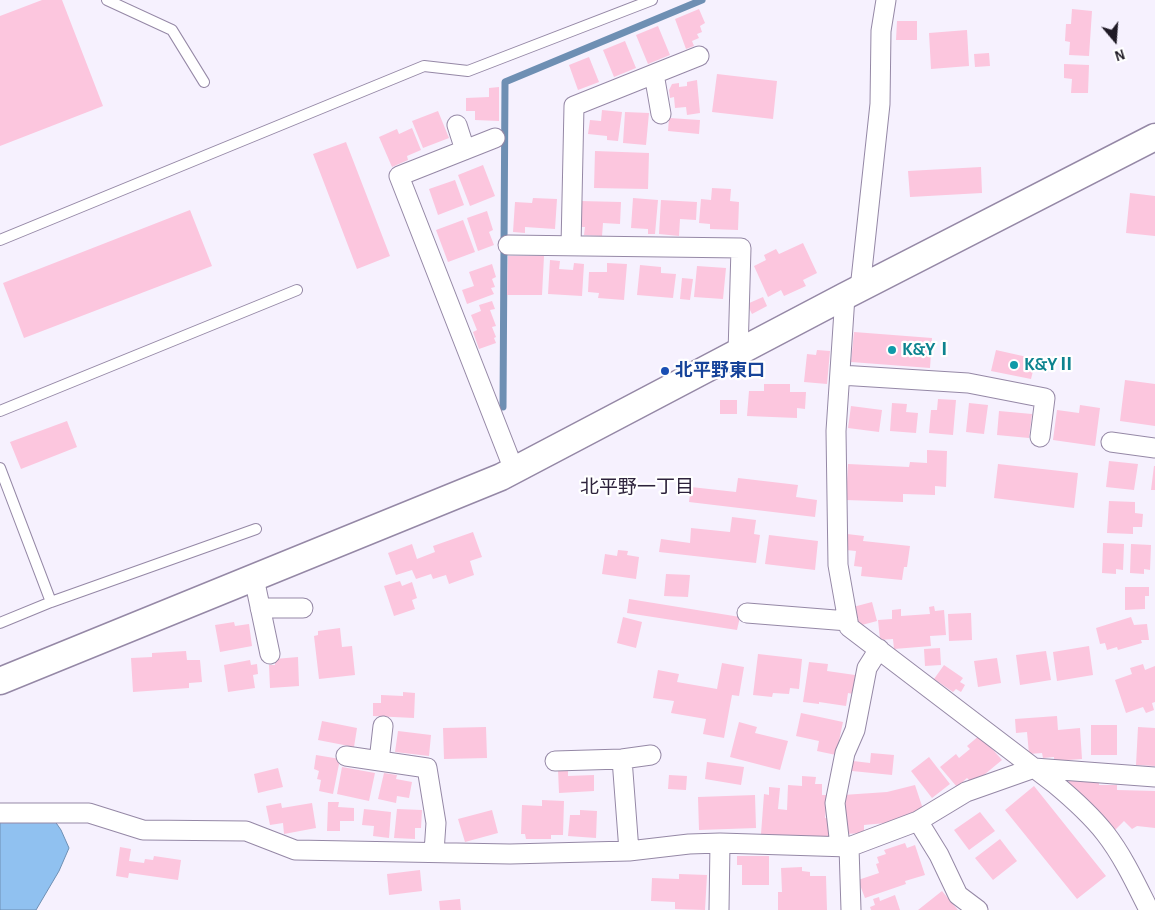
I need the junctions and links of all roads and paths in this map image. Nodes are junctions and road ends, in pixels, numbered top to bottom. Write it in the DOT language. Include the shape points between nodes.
graph roads {
  1 [pos="108,0"];
  2 [pos="652,0"];
  3 [pos="886,0"];
  4 [pos="699,56"];
  5 [pos="654,74"];
  6 [pos="204,82"];
  7 [pos="661,114"];
  8 [pos="457,125"];
  9 [pos="1155,137"];
  10 [pos="495,138"];
  11 [pos="465,150"];
  12 [pos="0,240"];
  13 [pos="508,246"];
  14 [pos="571,246"];
  15 [pos="297,290"];
  16 [pos="852,292"];
  17 [pos="738,353"];
  18 [pos="840,375"];
  19 [pos="0,411"];
  20 [pos="1040,437"];
  21 [pos="1111,442"];
  22 [pos="1155,448"];
  23 [pos="0,468"];
  24 [pos="514,470"];
  25 [pos="256,529"];
  26 [pos="254,578"];
  27 [pos="52,602"];
  28 [pos="260,608"];
  29 [pos="303,608"];
  30 [pos="747,613"];
  31 [pos="848,621"];
  32 [pos="0,623"];
  33 [pos="879,649"];
  34 [pos="270,654"];
  35 [pos="0,681"];
  36 [pos="383,726"];
  37 [pos="651,755"];
  38 [pos="346,756"];
  39 [pos="622,759"];
  40 [pos="379,761"];
  41 [pos="555,762"];
  42 [pos="1034,768"];
  43 [pos="1155,777"];
  44 [pos="0,813"];
  45 [pos="918,821"];
  46 [pos="720,843"];
  47 [pos="845,847"];
  48 [pos="629,851"];
  49 [pos="434,852"];
  50 [pos="719,910"];
  51 [pos="850,910"];
  52 [pos="978,910"];
  53 [pos="1149,910"];
  1 -- 6 [label="lane" via="172,30"];
  2 -- 12 [label="lane" via="468,71 424,66"];
  3 -- 16 [label="street" via="881,31 880,104"];
  4 -- 5 [label="street"];
  5 -- 7 [label="street"];
  5 -- 14 [label="street" via="574,106"];
  8 -- 11 [label="street"];
  9 -- 16 [label="street"];
  10 -- 11 [label="street"];
  11 -- 24 [label="street" via="399,176"];
  13 -- 14 [label="street"];
  14 -- 17 [label="street" via="741,248"];
  15 -- 19 [label="lane"];
  16 -- 17 [label="street"];
  16 -- 18 [label="street"];
  17 -- 24 [label="street"];
  18 -- 20 [label="street" via="968,383 1045,398"];
  18 -- 31 [label="street" via="836,431 838,565"];
  21 -- 22 [label="street"];
  23 -- 27 [label="lane"];
  24 -- 26 [label="street"];
  25 -- 27 [label="lane"];
  26 -- 28 [label="street"];
  26 -- 35 [label="street"];
  27 -- 32 [label="lane"];
  28 -- 29 [label="street"];
  28 -- 34 [label="street"];
  30 -- 31 [label="street"];
  31 -- 33 [label="street" via="849,627"];
  33 -- 42 [label="street"];
  33 -- 47 [label="street" via="867,668 855,730 845,753 835,803"];
  36 -- 40 [label="street"];
  37 -- 39 [label="street"];
  38 -- 40 [label="street"];
  39 -- 41 [label="street"];
  39 -- 48 [label="street"];
  40 -- 49 [label="street" via="427,768 436,823"];
  42 -- 43 [label="street"];
  42 -- 45 [label="street" via="966,792"];
  42 -- 53 [label="street" via="1084,810 1106,834"];
  44 -- 49 [label="street" via="89,814 143,830 246,831 295,850"];
  45 -- 47 [label="street"];
  45 -- 52 [label="street" via="940,855 958,895"];
  46 -- 47 [label="street"];
  46 -- 48 [label="street"];
  46 -- 50 [label="street"];
  47 -- 51 [label="street"];
  48 -- 49 [label="street"];
}
